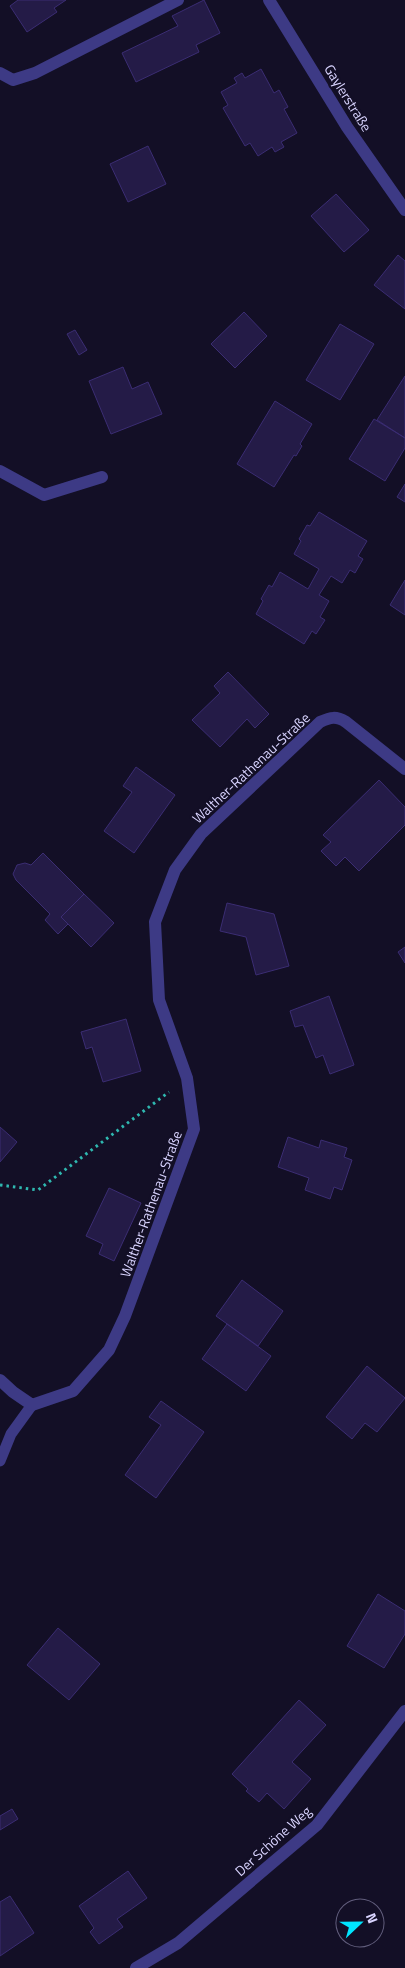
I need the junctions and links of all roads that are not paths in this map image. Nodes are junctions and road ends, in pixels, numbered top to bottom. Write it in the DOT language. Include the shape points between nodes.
graph roads {
  1 [pos="178,0"];
  2 [pos="269,0"];
  3 [pos="0,73"];
  4 [pos="405,210"];
  5 [pos="0,471"];
  6 [pos="102,478"];
  7 [pos="405,769"];
  8 [pos="0,1380"];
  9 [pos="32,1405"];
  10 [pos="0,1461"];
  11 [pos="405,1711"];
  12 [pos="136,1968"];
  1 -- 3 [label="street" via="35,73 13,80"];
  2 -- 4 [label="street, Gaylerstraße" via="347,127"];
  5 -- 6 [label="street" via="44,495"];
  7 -- 9 [label="street, Walther-Rathenau-Straße" via="346,722 331,717 320,722 202,834 175,870 155,922 159,1000 187,1078 194,1129 125,1316 109,1350 73,1391"];
  8 -- 9 [label="street"];
  9 -- 10 [label="lane" via="11,1434"];
  11 -- 12 [label="street, Der Schöne Weg" via="317,1825 178,1943"];
}
